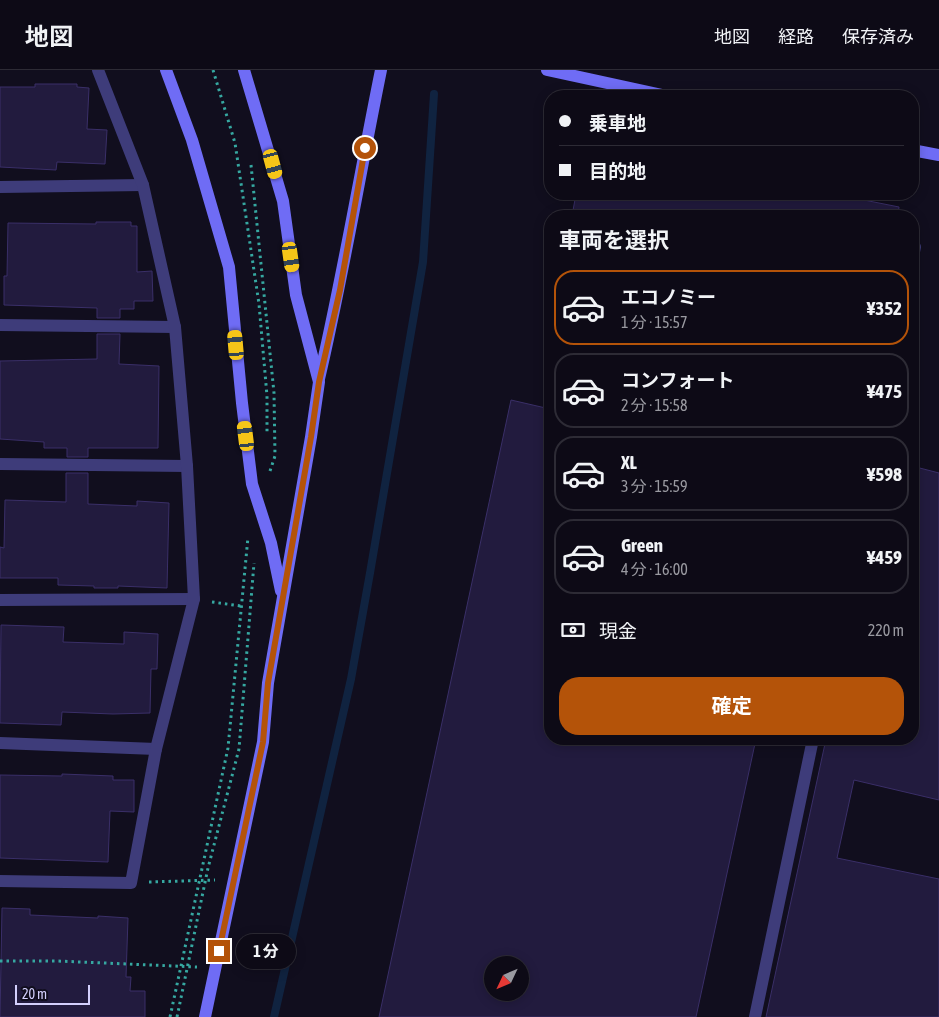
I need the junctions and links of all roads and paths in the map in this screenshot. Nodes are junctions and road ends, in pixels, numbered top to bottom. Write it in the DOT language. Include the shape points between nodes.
graph roads {
  1 [pos="98,70"];
  2 [pos="166,70"];
  3 [pos="244,70"];
  4 [pos="381,70"];
  5 [pos="548,70"];
  6 [pos="640,90"];
  7 [pos="919,151"];
  8 [pos="939,155"];
  9 [pos="250,163"];
  10 [pos="143,185"];
  11 [pos="0,187"];
  12 [pos="0,325"];
  13 [pos="174,327"];
  14 [pos="319,382"];
  15 [pos="0,464"];
  16 [pos="187,466"];
  17 [pos="270,472"];
  18 [pos="248,535"];
  19 [pos="254,560"];
  20 [pos="283,598"];
  21 [pos="194,599"];
  22 [pos="0,600"];
  23 [pos="241,606"];
  24 [pos="0,743"];
  25 [pos="812,745"];
  26 [pos="156,749"];
  27 [pos="233,879"];
  28 [pos="0,881"];
  29 [pos="201,881"];
  30 [pos="131,883"];
  31 [pos="0,961"];
  32 [pos="181,966"];
  33 [pos="216,969"];
  34 [pos="170,1017"];
  35 [pos="177,1017"];
  36 [pos="205,1017"];
  37 [pos="755,1017"];
  1 -- 10 [label="street"];
  2 -- 20 [label="street" via="192,140 229,268 252,484 272,543"];
  3 -- 14 [label="street" via="283,201 296,295"];
  4 -- 14 [label="street" via="340,290"];
  5 -- 6 [label="street"];
  7 -- 8 [label="street"];
  9 -- 17 [label="path" via="274,394 275,456"];
  10 -- 11 [label="street"];
  10 -- 13 [label="street"];
  12 -- 13 [label="street"];
  13 -- 16 [label="street"];
  14 -- 20 [label="street"];
  15 -- 16 [label="street"];
  16 -- 21 [label="street"];
  18 -- 23 [label="path"];
  19 -- 35 [label="path" via="239,749 208,868"];
  20 -- 27 [label="street" via="268,683 263,742"];
  21 -- 22 [label="street"];
  21 -- 23 [label="path"];
  21 -- 26 [label="street"];
  23 -- 29 [label="path" via="228,748"];
  24 -- 26 [label="street"];
  25 -- 37 [label="street"];
  26 -- 30 [label="street"];
  27 -- 29 [label="path"];
  27 -- 33 [label="street"];
  28 -- 30 [label="street"];
  29 -- 30 [label="path"];
  29 -- 32 [label="path"];
  31 -- 32 [label="path"];
  32 -- 33 [label="path"];
  32 -- 34 [label="path"];
  33 -- 36 [label="street"];
}
